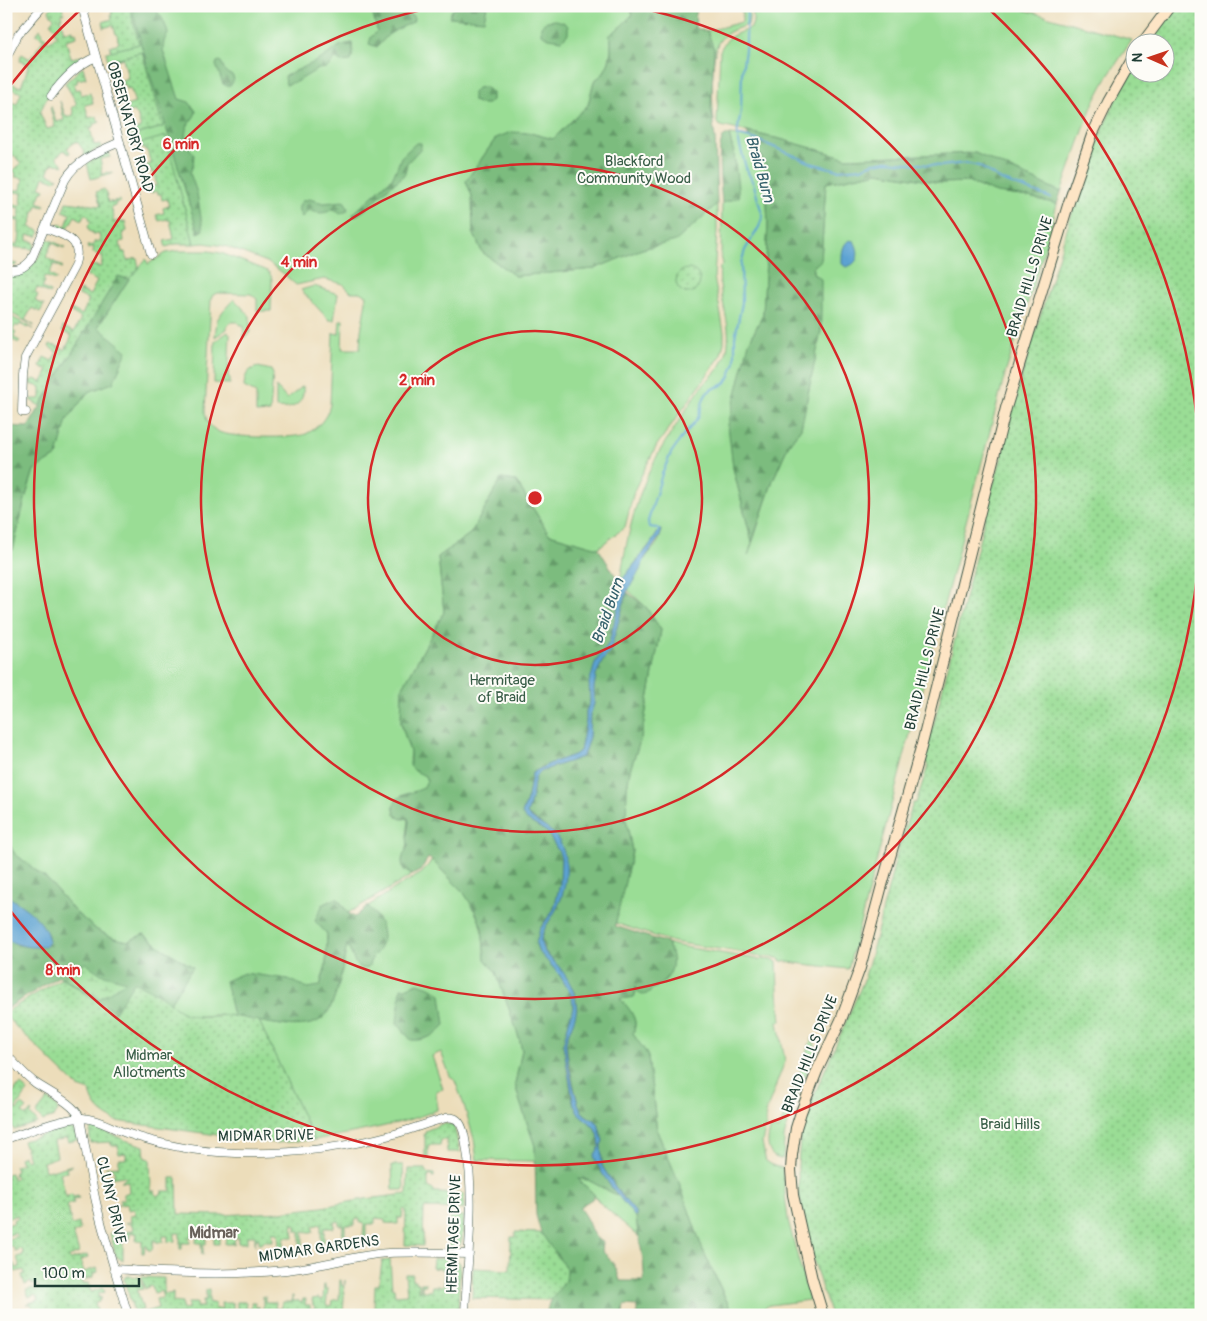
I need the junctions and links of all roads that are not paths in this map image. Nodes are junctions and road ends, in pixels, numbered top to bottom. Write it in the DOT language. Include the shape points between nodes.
graph roads {
  1 [pos="43,6"];
  2 [pos="82,6"];
  3 [pos="1170,6"];
  4 [pos="1150,32"];
  5 [pos="96,57"];
  6 [pos="6,58"];
  7 [pos="1124,74"];
  8 [pos="51,96"];
  9 [pos="120,142"];
  10 [pos="45,228"];
  11 [pos="151,254"];
  12 [pos="6,268"];
  13 [pos="26,412"];
  14 [pos="6,1054"];
  15 [pos="80,1118"];
  16 [pos="460,1124"];
  17 [pos="6,1139"];
  18 [pos="468,1254"];
  19 [pos="114,1269"];
  20 [pos="128,1315"];
  21 [pos="465,1315"];
  22 [pos="824,1315"];
  1 -- 6 [label="street" via="18,35"];
  2 -- 5 [label="street, OBSERVATORY ROAD"];
  3 -- 4 [label="street"];
  5 -- 8 [label="street" via="82,64"];
  5 -- 9 [label="street, OBSERVATORY ROAD"];
  7 -- 22 [label="street, BRAID HILLS DRIVE" via="1092,135 1068,202 1006,408 922,744 860,968 796,1128 792,1186 805,1252"];
  9 -- 10 [label="street" via="72,169"];
  9 -- 11 [label="street, OBSERVATORY ROAD"];
  10 -- 12 [label="street" via="27,265 16,270"];
  10 -- 13 [label="street" via="72,240 76,246 76,258 25,358 22,412"];
  14 -- 15 [label="street, MIDMAR DRIVE" via="30,1079 74,1109"];
  15 -- 16 [label="street, MIDMAR DRIVE" via="161,1144 238,1153 295,1152 349,1144 447,1117"];
  15 -- 17 [label="street"];
  15 -- 19 [label="street, CLUNY DRIVE" via="94,1196"];
  16 -- 18 [label="street, HERMITAGE DRIVE" via="470,1179"];
  18 -- 19 [label="street, MIDMAR GARDENS" via="381,1254 310,1267 252,1273"];
  18 -- 21 [label="street, HERMITAGE DRIVE"];
  19 -- 20 [label="street, CLUNY DRIVE"];
}
